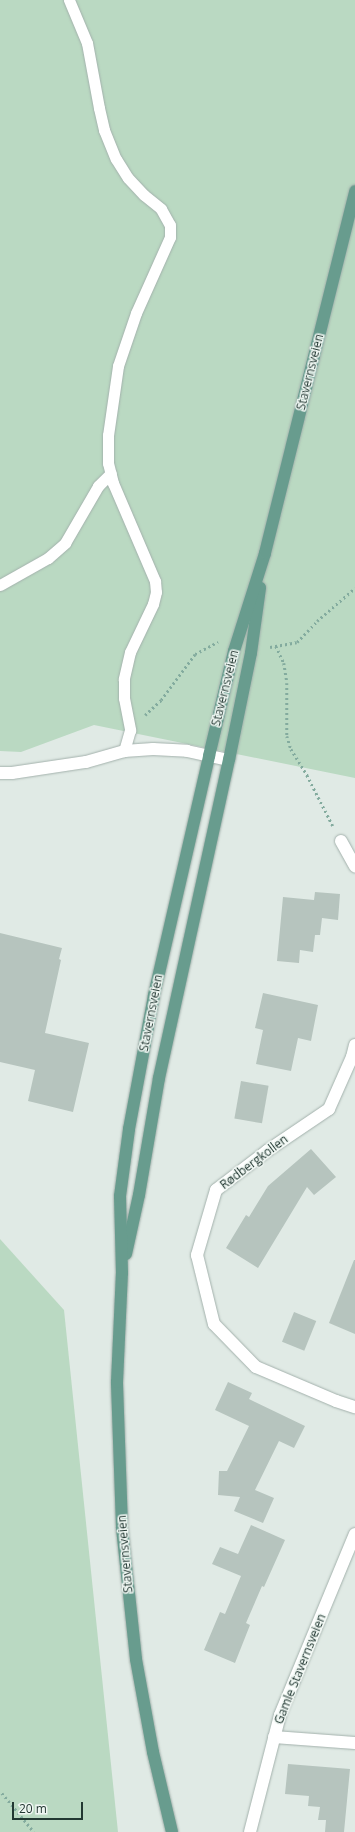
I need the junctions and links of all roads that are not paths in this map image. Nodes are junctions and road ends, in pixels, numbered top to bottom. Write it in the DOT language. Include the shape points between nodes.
graph roads {
  1 [pos="69,0"];
  2 [pos="355,191"];
  3 [pos="110,473"];
  4 [pos="265,553"];
  5 [pos="0,585"];
  6 [pos="124,751"];
  7 [pos="208,756"];
  8 [pos="229,760"];
  9 [pos="0,774"];
  10 [pos="341,841"];
  11 [pos="355,866"];
  12 [pos="355,1045"];
  13 [pos="122,1273"];
  14 [pos="355,1407"];
  15 [pos="355,1534"];
  16 [pos="274,1737"];
  17 [pos="355,1743"];
  18 [pos="172,1832"];
  19 [pos="250,1832"];
  1 -- 3 [label="lane" via="87,43 104,130 116,158 128,178 161,209 170,225 170,237 136,312 118,366 108,435"];
  2 -- 4 [label="main road, Stavernsveien"];
  3 -- 5 [label="lane" via="98,486 65,543 48,558"];
  3 -- 6 [label="lane" via="156,581 153,604 130,652 124,679 124,698 130,730"];
  4 -- 7 [label="main road, Stavernsveien" via="234,651"];
  4 -- 8 [label="main road, Stavernsveien" via="251,653"];
  6 -- 7 [label="street" via="188,751"];
  6 -- 9 [label="street" via="86,762"];
  7 -- 8 [label="street"];
  7 -- 13 [label="main road, Stavernsveien" via="156,987 129,1129 120,1196"];
  8 -- 13 [label="main road, Stavernsveien" via="177,992"];
  10 -- 11 [label="street"];
  12 -- 14 [label="street, Rødbergkollen" via="352,1058 329,1109 216,1190 197,1255 214,1324 256,1368"];
  13 -- 18 [label="main road, Stavernsveien" via="117,1382 122,1527 136,1659 153,1752"];
  15 -- 16 [label="street, Gamle Stavernsveien" via="280,1715"];
  16 -- 17 [label="street"];
  16 -- 19 [label="street, Gamle Stavernsveien"];
}
